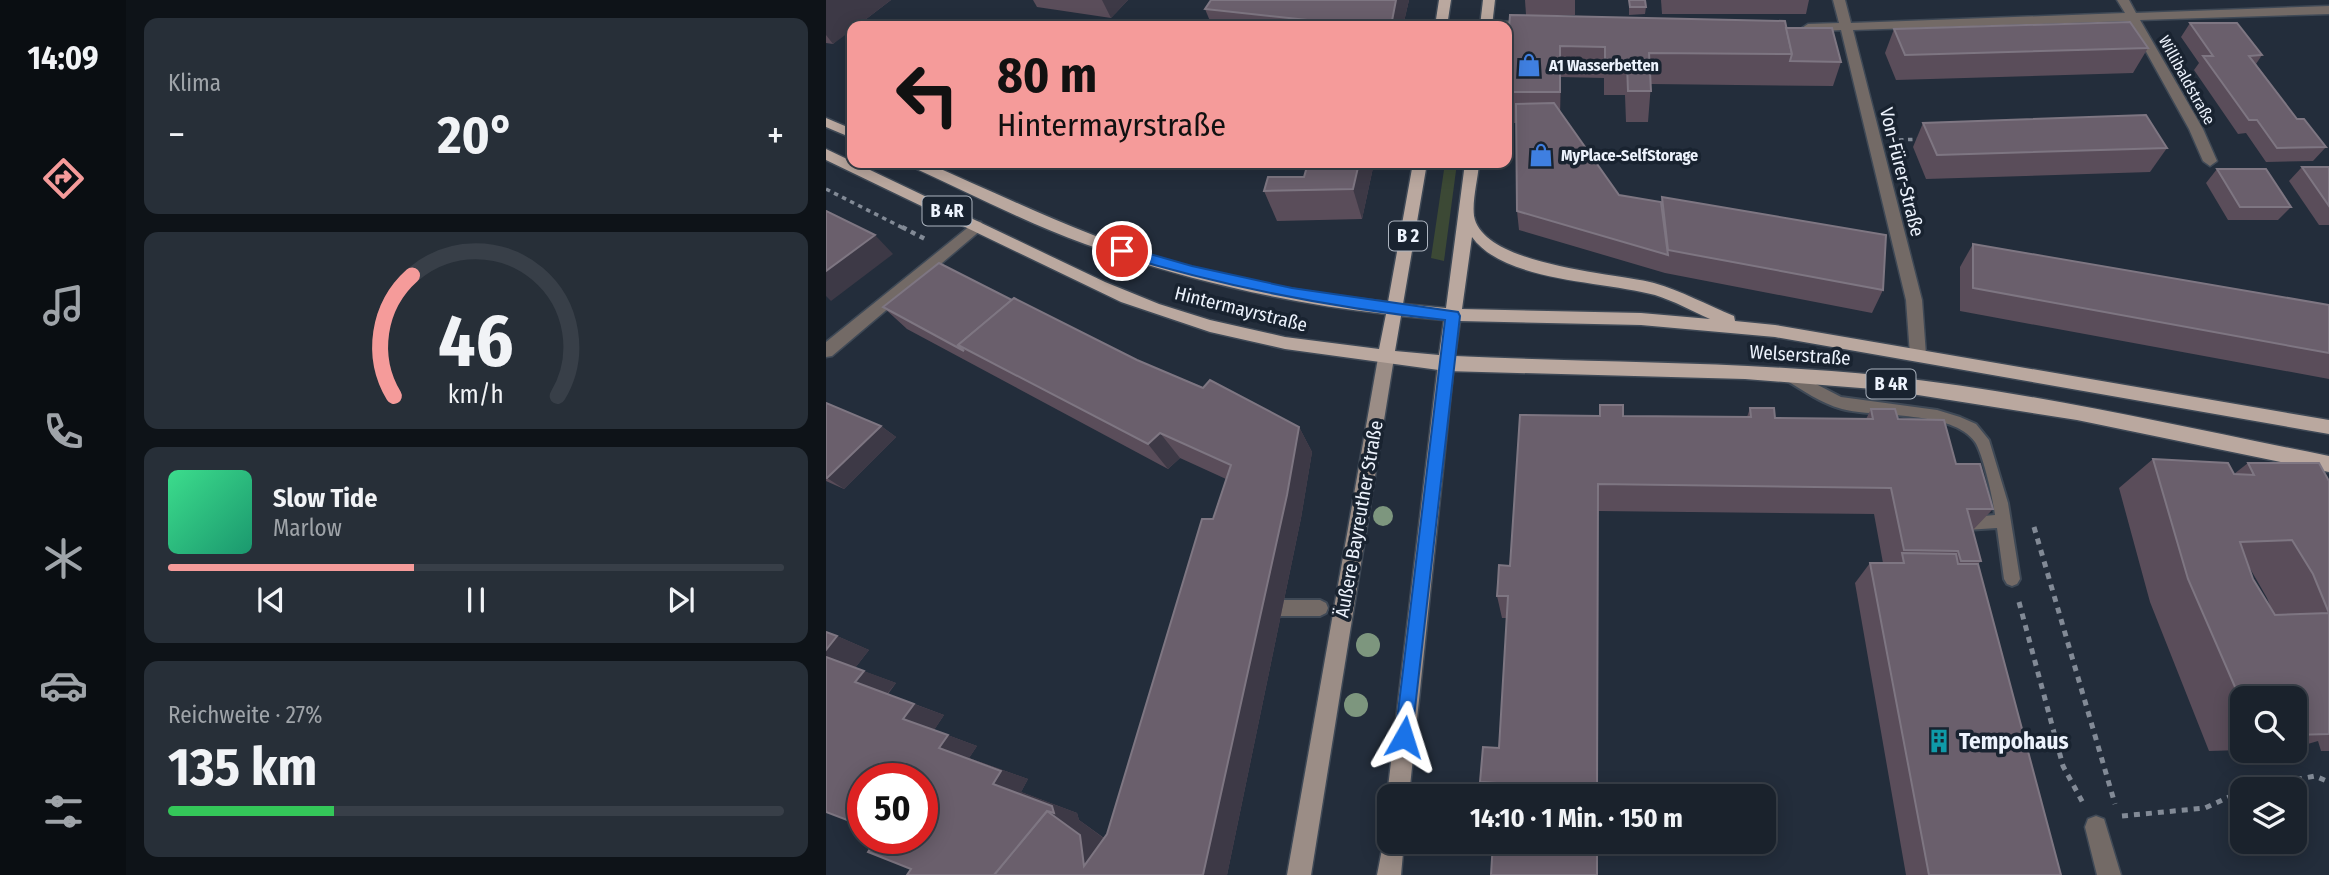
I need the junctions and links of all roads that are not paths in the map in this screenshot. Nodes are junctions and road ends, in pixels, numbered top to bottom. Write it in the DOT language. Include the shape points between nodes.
graph roads {
  1 [pos="1445,0"];
  2 [pos="1489,0"];
  3 [pos="1839,0"];
  4 [pos="2123,0"];
  5 [pos="2329,10"];
  6 [pos="2132,18"];
  7 [pos="1442,21"];
  8 [pos="1487,21"];
  9 [pos="1512,26"];
  10 [pos="1550,26"];
  11 [pos="1792,28"];
  12 [pos="1847,28"];
  13 [pos="826,122"];
  14 [pos="847,132"];
  15 [pos="826,153"];
  16 [pos="2210,161"];
  17 [pos="847,163"];
  18 [pos="857,168"];
  19 [pos="926,168"];
  20 [pos="1419,168"];
  21 [pos="1472,168"];
  22 [pos="1467,218"];
  23 [pos="976,226"];
  24 [pos="1395,310"];
  25 [pos="1452,316"];
  26 [pos="1744,327"];
  27 [pos="826,351"];
  28 [pos="1918,355"];
  29 [pos="1386,358"];
  30 [pos="1446,364"];
  31 [pos="1787,374"];
  32 [pos="2329,427"];
  33 [pos="2329,464"];
  34 [pos="2002,521"];
  35 [pos="1966,523"];
  36 [pos="2012,579"];
  37 [pos="1246,607"];
  38 [pos="1320,608"];
  39 [pos="1399,784"];
  40 [pos="2096,827"];
  41 [pos="1391,854"];
  42 [pos="1299,875"];
  43 [pos="1389,875"];
  44 [pos="2109,875"];
  1 -- 7 [label="main road"];
  2 -- 8 [label="main road"];
  3 -- 12 [label="street, Von-Fürer-Straße"];
  4 -- 6 [label="street"];
  5 -- 6 [label="street, Willibaldstraße"];
  6 -- 12 [label="street, Willibaldstraße"];
  6 -- 16 [label="street, Willibaldstraße"];
  9 -- 10 [label="street"];
  11 -- 12 [label="street, Willibaldstraße"];
  12 -- 28 [label="street, Von-Fürer-Straße" via="1914,300"];
  13 -- 14 [label="main road"];
  15 -- 17 [label="main road, Hintermayrstraße / B 4R"];
  18 -- 23 [label="main road, Hintermayrstraße / B 4R"];
  19 -- 24 [label="main road, Hintermayrstraße / B 4R" via="1059,229 1162,263 1268,289"];
  20 -- 24 [label="main road, Äußere Bayreuther Straße / B 2"];
  21 -- 22 [label="main road"];
  22 -- 25 [label="main road"];
  22 -- 26 [label="main road" via="1480,238 1516,259 1654,290"];
  23 -- 27 [label="street"];
  23 -- 29 [label="main road, Hintermayrstraße / B 4R" via="1117,294 1205,325 1313,349"];
  24 -- 25 [label="main road, Hintermayrstraße / B 4R"];
  24 -- 29 [label="main road, Äußere Bayreuther Straße / B 2"];
  25 -- 26 [label="main road, Welserstraße / B 4R" via="1641,319"];
  25 -- 30 [label="main road"];
  26 -- 28 [label="main road, Welserstraße / B 4R"];
  28 -- 32 [label="main road, Welserstraße / B 4R"];
  29 -- 30 [label="main road, Welserstraße / B 4R"];
  29 -- 42 [label="main road, Äußere Bayreuther Straße"];
  30 -- 31 [label="main road, Welserstraße / B 4R"];
  30 -- 39 [label="main road"];
  31 -- 33 [label="main road, Welserstraße / B 4R" via="2015,402"];
  31 -- 34 [label="lane" via="1840,403 1968,424 1982,440"];
  34 -- 35 [label="lane"];
  34 -- 36 [label="lane"];
  37 -- 38 [label="lane"];
  40 -- 44 [label="street"];
  41 -- 43 [label="main road"];
}
